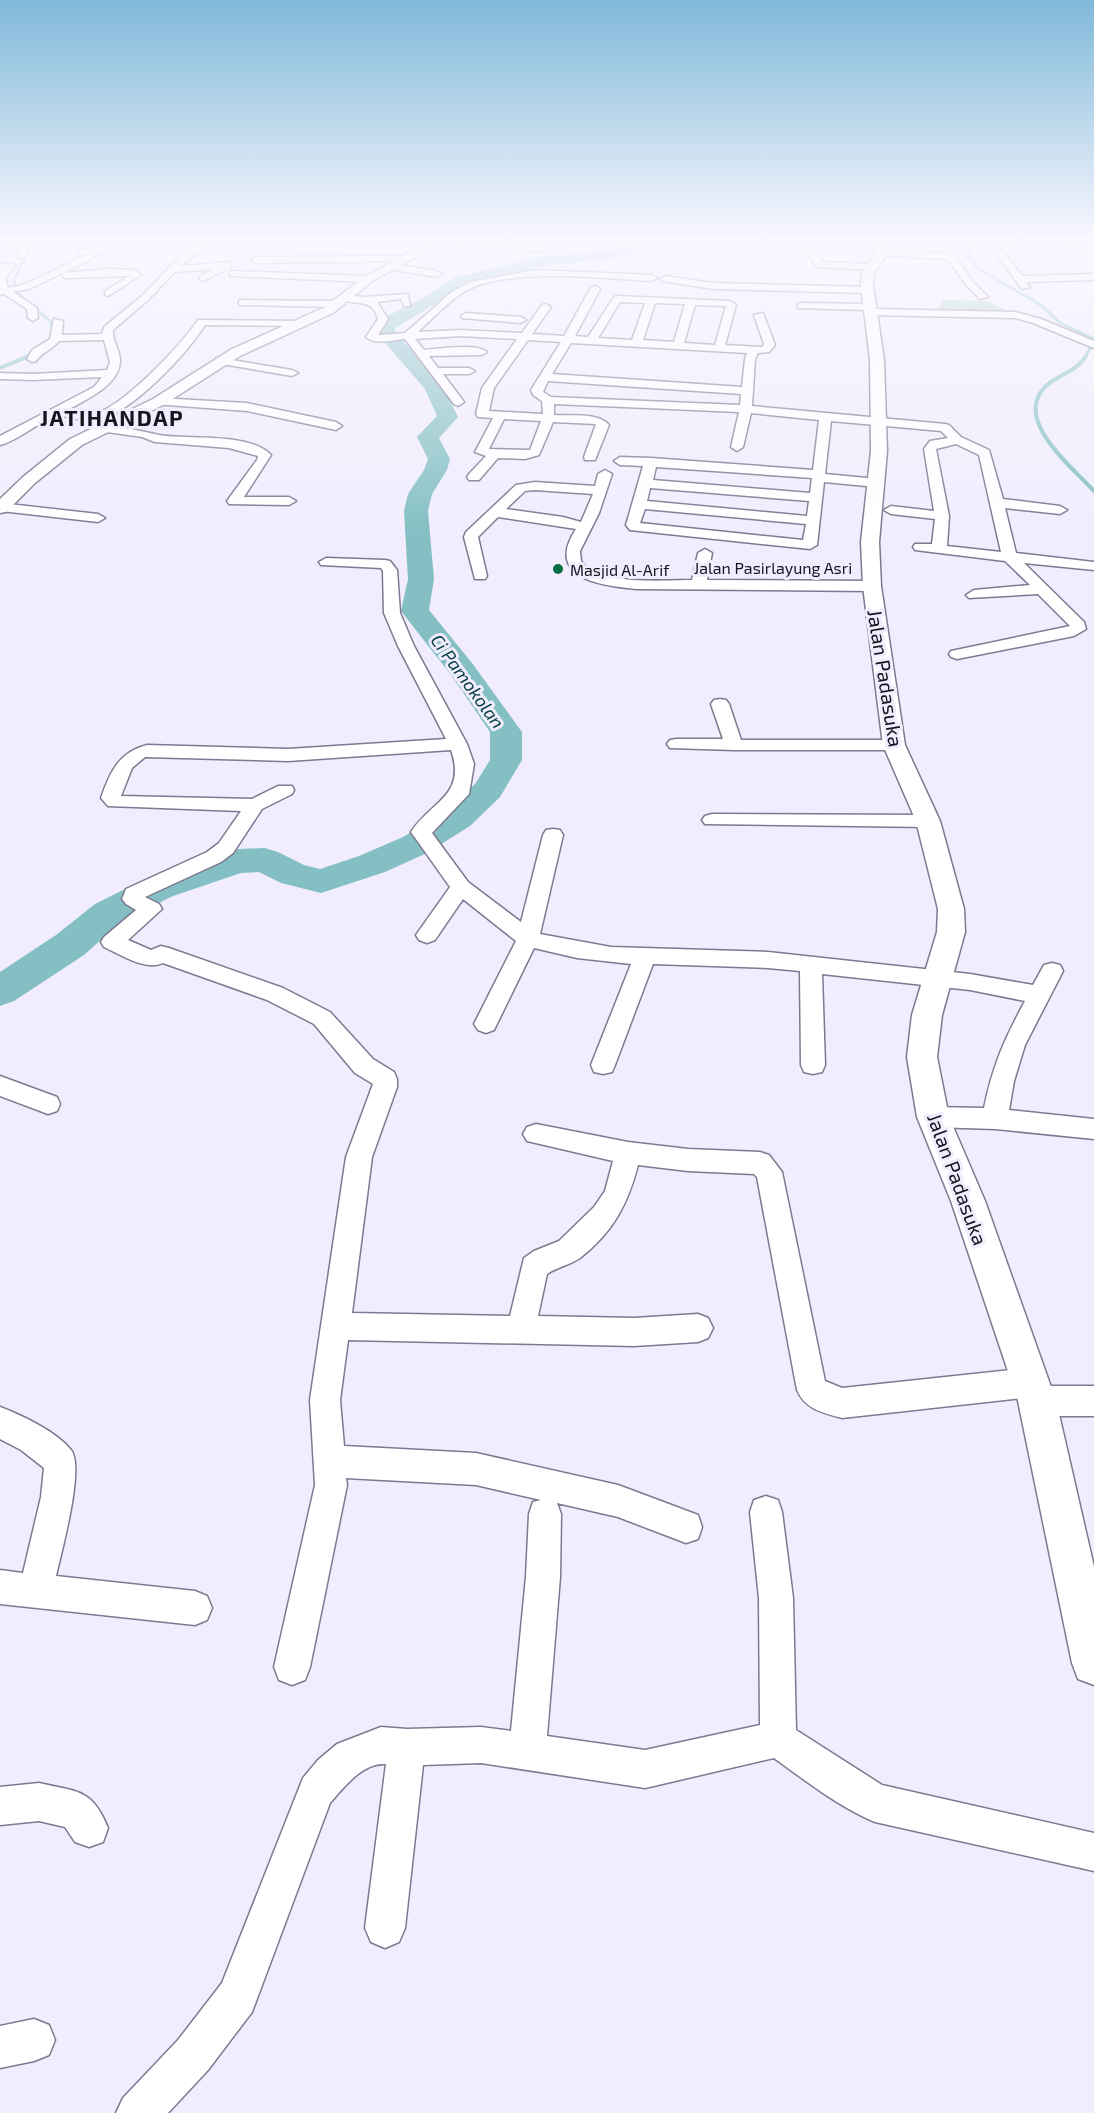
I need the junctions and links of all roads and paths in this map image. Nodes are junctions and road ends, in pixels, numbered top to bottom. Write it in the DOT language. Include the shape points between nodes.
graph roads {
  1 [pos="192,336"];
  2 [pos="273,336"];
  3 [pos="372,336"];
  4 [pos="423,336"];
  5 [pos="503,336"];
  6 [pos="570,336"];
  7 [pos="594,336"];
  8 [pos="638,336"];
  9 [pos="681,336"];
  10 [pos="722,336"];
  11 [pos="767,336"];
  12 [pos="874,336"];
  13 [pos="1072,336"];
  14 [pos="108,337"];
  15 [pos="403,337"];
  16 [pos="526,337"];
  17 [pos="57,338"];
  18 [pos="591,341"];
  19 [pos="565,344"];
  20 [pos="636,344"];
  21 [pos="1094,345"];
  22 [pos="678,346"];
  23 [pos="50,347"];
  24 [pos="69,347"];
  25 [pos="719,348"];
  26 [pos="482,352"];
  27 [pos="421,354"];
  28 [pos="752,355"];
  29 [pos="32,359"];
  30 [pos="286,360"];
  31 [pos="220,361"];
  32 [pos="113,367"];
  33 [pos="57,369"];
  34 [pos="272,369"];
  35 [pos="435,371"];
  36 [pos="292,373"];
  37 [pos="0,376"];
  38 [pos="544,377"];
  39 [pos="450,390"];
  40 [pos="747,391"];
  41 [pos="548,400"];
  42 [pos="158,402"];
  43 [pos="458,402"];
  44 [pos="746,409"];
  45 [pos="53,412"];
  46 [pos="826,415"];
  47 [pos="494,416"];
  48 [pos="550,419"];
  49 [pos="879,421"];
  50 [pos="336,426"];
  51 [pos="104,428"];
  52 [pos="3,438"];
  53 [pos="957,440"];
  54 [pos="737,447"];
  55 [pos="495,454"];
  56 [pos="590,457"];
  57 [pos="620,461"];
  58 [pos="651,462"];
  59 [pos="540,469"];
  60 [pos="605,474"];
  61 [pos="818,476"];
  62 [pos="474,477"];
  63 [pos="644,483"];
  64 [pos="877,483"];
  65 [pos="535,486"];
  66 [pos="600,490"];
  67 [pos="816,498"];
  68 [pos="234,501"];
  69 [pos="289,501"];
  70 [pos="998,503"];
  71 [pos="638,504"];
  72 [pos="1,508"];
  73 [pos="891,510"];
  74 [pos="1060,510"];
  75 [pos="247,512"];
  76 [pos="493,512"];
  77 [pos="942,516"];
  78 [pos="98,518"];
  79 [pos="813,521"];
  80 [pos="585,527"];
  81 [pos="920,547"];
  82 [pos="939,549"];
  83 [pos="705,553"];
  84 [pos="1010,557"];
  85 [pos="326,562"];
  86 [pos="1094,566"];
  87 [pos="480,576"];
  88 [pos="699,584"];
  89 [pos="872,585"];
  90 [pos="1042,589"];
  91 [pos="974,594"];
  92 [pos="957,654"];
  93 [pos="720,704"];
  94 [pos="458,744"];
  95 [pos="676,744"];
  96 [pos="734,745"];
  97 [pos="894,745"];
  98 [pos="285,790"];
  99 [pos="255,806"];
  100 [pos="712,820"];
  101 [pos="928,821"];
  102 [pos="553,835"];
  103 [pos="461,887"];
  104 [pos="427,935"];
  105 [pos="528,939"];
  106 [pos="645,956"];
  107 [pos="811,965"];
  108 [pos="1052,971"];
  109 [pos="937,978"];
  110 [pos="1039,995"];
  111 [pos="486,1024"];
  112 [pos="603,1065"];
  113 [pos="813,1065"];
  114 [pos="0,1086"];
  115 [pos="48,1104"];
  116 [pos="933,1117"];
  117 [pos="995,1119"];
  118 [pos="1094,1129"];
  119 [pos="536,1134"];
  120 [pos="628,1153"];
  121 [pos="334,1326"];
  122 [pos="698,1328"];
  123 [pos="521,1331"];
  124 [pos="1033,1392"];
  125 [pos="1094,1401"];
  126 [pos="2,1424"];
  127 [pos="329,1461"];
  128 [pos="766,1512"];
  129 [pos="545,1514"];
  130 [pos="686,1527"];
  131 [pos="0,1587"];
  132 [pos="36,1591"];
  133 [pos="195,1608"];
  134 [pos="1094,1663"];
  135 [pos="292,1667"];
  136 [pos="778,1739"];
  137 [pos="407,1747"];
  138 [pos="527,1751"];
  139 [pos="0,1806"];
  140 [pos="89,1828"];
  141 [pos="1094,1852"];
  142 [pos="386,1928"];
  143 [pos="138,2113"];
  1 -- 45 [label="street" via="144,386 100,416"];
  2 -- 31 [label="street"];
  3 -- 15 [label="street"];
  4 -- 15 [label="street"];
  5 -- 16 [label="street"];
  6 -- 19 [label="street"];
  7 -- 18 [label="street"];
  8 -- 20 [label="street"];
  9 -- 22 [label="street"];
  10 -- 25 [label="street"];
  11 -- 28 [label="street" via="770,345"];
  12 -- 49 [label="street, Jalan Padasuka"];
  13 -- 21 [label="street"];
  14 -- 17 [label="street"];
  14 -- 32 [label="street"];
  15 -- 27 [label="street"];
  16 -- 19 [label="street"];
  16 -- 47 [label="street" via="488,388 482,414"];
  17 -- 23 [label="street"];
  18 -- 19 [label="street"];
  18 -- 20 [label="street"];
  19 -- 28 [label="street"];
  19 -- 38 [label="street"];
  20 -- 22 [label="street"];
  22 -- 25 [label="street"];
  23 -- 24 [label="street"];
  23 -- 29 [label="street" via="36,352"];
  25 -- 28 [label="street"];
  26 -- 27 [label="street"];
  27 -- 35 [label="street"];
  28 -- 40 [label="street"];
  30 -- 34 [label="street"];
  31 -- 34 [label="street"];
  31 -- 42 [label="street"];
  32 -- 33 [label="street"];
  32 -- 37 [label="street"];
  32 -- 45 [label="street" via="99,389"];
  34 -- 36 [label="street"];
  35 -- 39 [label="street"];
  35 -- 39 [label="street" via="464,371"];
  38 -- 40 [label="street"];
  38 -- 41 [label="street" via="537,393"];
  39 -- 43 [label="street"];
  40 -- 44 [label="street"];
  41 -- 44 [label="street"];
  41 -- 48 [label="street"];
  42 -- 50 [label="street" via="247,407"];
  42 -- 51 [label="street"];
  44 -- 46 [label="street"];
  44 -- 54 [label="street"];
  45 -- 52 [label="street"];
  46 -- 49 [label="street"];
  46 -- 61 [label="street"];
  47 -- 48 [label="street"];
  47 -- 55 [label="street" via="481,452"];
  48 -- 55 [label="street" via="533,453"];
  48 -- 56 [label="street" via="602,422"];
  49 -- 53 [label="street" via="939,426"];
  49 -- 64 [label="street, Jalan Padasuka"];
  51 -- 68 [label="street" via="169,445 241,446 261,451 265,455"];
  51 -- 72 [label="street" via="76,442 28,480"];
  53 -- 70 [label="street" via="985,453"];
  53 -- 77 [label="street" via="934,444 930,449"];
  55 -- 62 [label="street"];
  57 -- 58 [label="street"];
  58 -- 61 [label="street"];
  58 -- 63 [label="street"];
  59 -- 65 [label="street"];
  60 -- 66 [label="street, Jalan Pasirlayung Asri"];
  61 -- 64 [label="street"];
  61 -- 67 [label="street"];
  63 -- 67 [label="street"];
  63 -- 71 [label="street"];
  64 -- 89 [label="street, Jalan Padasuka" via="870,542"];
  65 -- 66 [label="street"];
  65 -- 76 [label="street" via="521,488"];
  66 -- 80 [label="street, Jalan Pasirlayung Asri"];
  67 -- 79 [label="street"];
  68 -- 69 [label="street"];
  68 -- 75 [label="street" via="228,511"];
  70 -- 74 [label="street"];
  70 -- 84 [label="street"];
  71 -- 79 [label="street"];
  71 -- 79 [label="street" via="633,525 637,529 807,546 811,543"];
  72 -- 78 [label="street"];
  73 -- 77 [label="street"];
  76 -- 80 [label="street"];
  76 -- 87 [label="street" via="472,532"];
  77 -- 82 [label="street"];
  80 -- 88 [label="street, Jalan Pasirlayung Asri" via="572,551 574,560 591,577 637,584"];
  81 -- 82 [label="street"];
  82 -- 84 [label="street"];
  83 -- 88 [label="street"];
  84 -- 86 [label="street"];
  84 -- 90 [label="street"];
  85 -- 94 [label="street" via="385,564 390,570 392,613"];
  88 -- 89 [label="street, Jalan Pasirlayung Asri"];
  89 -- 97 [label="street, Jalan Padasuka"];
  90 -- 91 [label="street"];
  90 -- 92 [label="street" via="1078,628"];
  93 -- 96 [label="street"];
  94 -- 99 [label="street" via="288,755 147,750 126,761 111,798 115,802"];
  94 -- 103 [label="street" via="465,764 459,794 421,832"];
  95 -- 96 [label="street"];
  96 -- 97 [label="street"];
  97 -- 101 [label="street, Jalan Padasuka"];
  98 -- 99 [label="street"];
  99 -- 121 [label="street" via="226,848 214,857 133,894 150,909 112,942 153,958 161,954 275,994 322,1018 363,1066 385,1079 359,1157"];
  100 -- 101 [label="street"];
  101 -- 109 [label="street, Jalan Padasuka" via="951,909 951,932"];
  102 -- 105 [label="street"];
  103 -- 104 [label="street"];
  103 -- 105 [label="street"];
  105 -- 106 [label="street" via="578,950"];
  105 -- 111 [label="street"];
  106 -- 107 [label="street"];
  106 -- 112 [label="street"];
  107 -- 109 [label="street"];
  107 -- 113 [label="street"];
  108 -- 110 [label="street"];
  109 -- 110 [label="street"];
  109 -- 116 [label="street, Jalan Padasuka" via="922,1057"];
  110 -- 117 [label="street" via="1012,1045"];
  114 -- 115 [label="street"];
  116 -- 117 [label="street"];
  116 -- 124 [label="street, Jalan Padasuka" via="968,1201"];
  117 -- 118 [label="street"];
  119 -- 120 [label="street"];
  120 -- 123 [label="street" via="617,1195 604,1215 569,1250 534,1267"];
  120 -- 124 [label="street" via="760,1163 768,1169 812,1390 826,1399 842,1403"];
  121 -- 123 [label="street"];
  121 -- 127 [label="street" via="325,1400"];
  122 -- 123 [label="street"];
  124 -- 125 [label="street"];
  124 -- 134 [label="street, Jalan Padasuka"];
  126 -- 132 [label="street" via="32,1439 60,1461 57,1497"];
  127 -- 130 [label="street" via="476,1469 618,1502"];
  127 -- 135 [label="street" via="331,1485"];
  128 -- 136 [label="street" via="776,1598"];
  129 -- 138 [label="street"];
  131 -- 132 [label="street"];
  132 -- 133 [label="street"];
  136 -- 138 [label="street" via="645,1769"];
  136 -- 141 [label="street" via="875,1803"];
  137 -- 138 [label="street" via="482,1745"];
  137 -- 142 [label="street"];
  137 -- 143 [label="street" via="381,1745 350,1757 316,1791 237,1997 193,2055"];
  139 -- 140 [label="street" via="39,1802 77,1811"];
}
